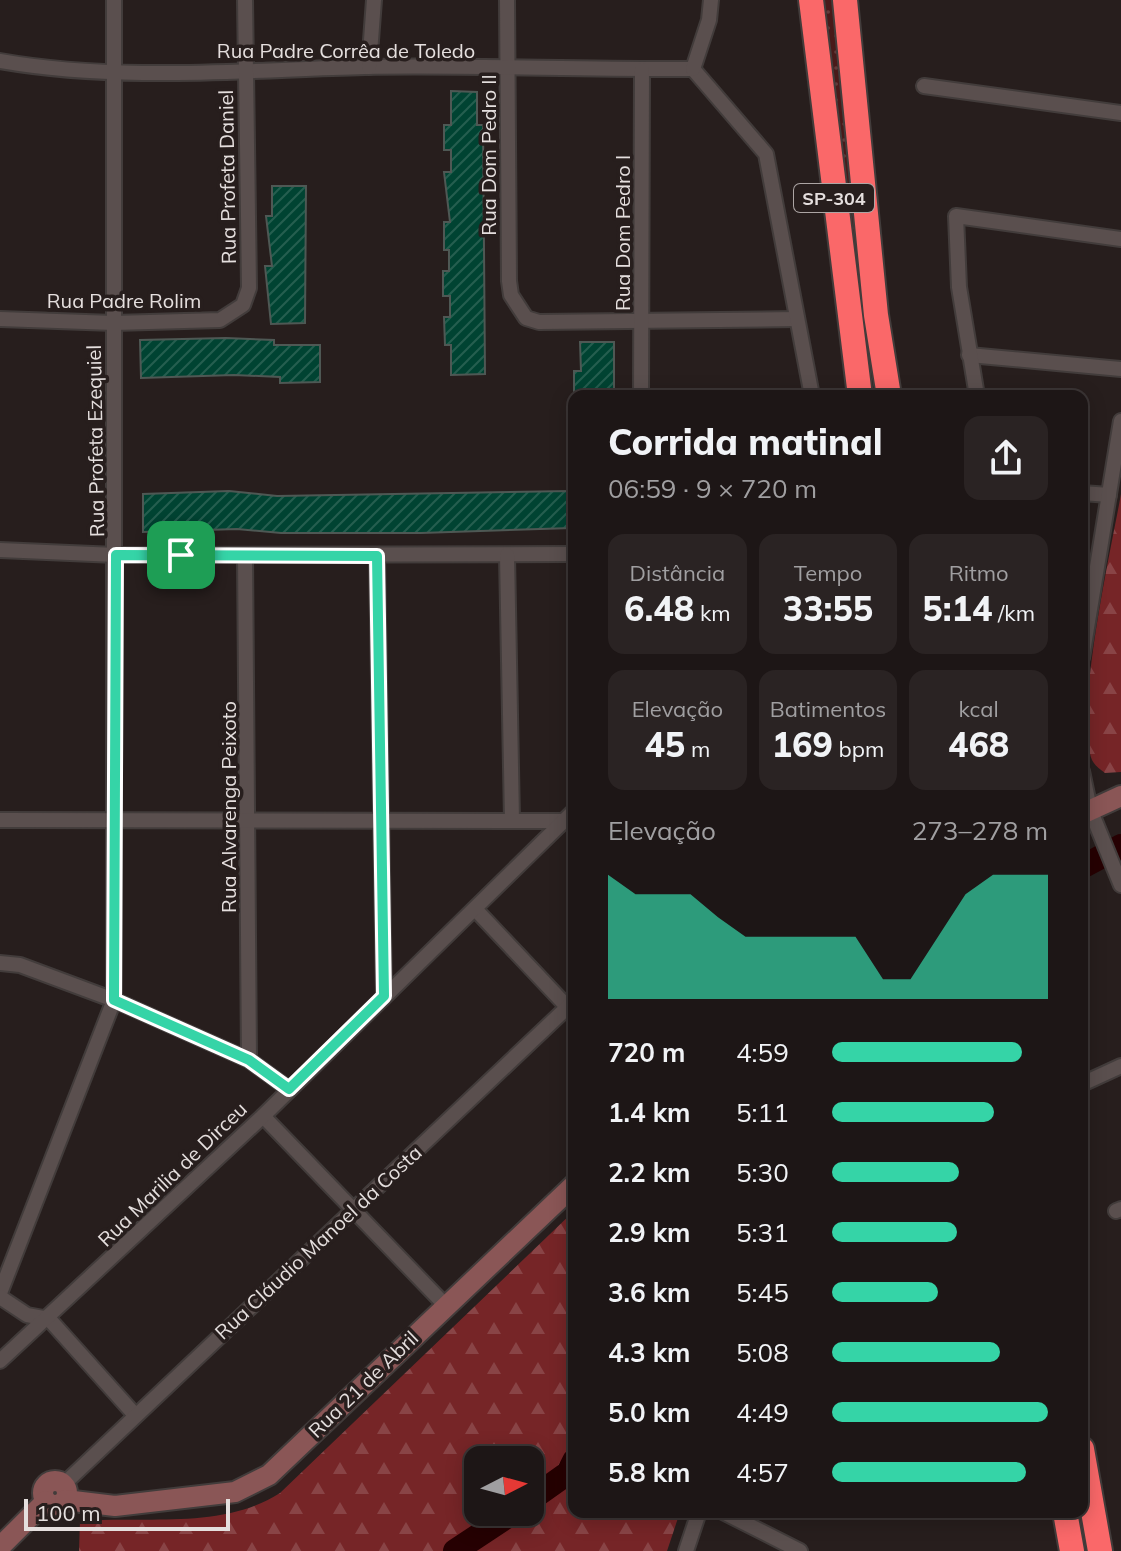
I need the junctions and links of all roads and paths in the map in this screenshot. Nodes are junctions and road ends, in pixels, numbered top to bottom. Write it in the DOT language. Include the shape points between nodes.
graph roads {
  1 [pos="114,0"];
  2 [pos="245,0"];
  3 [pos="374,0"];
  4 [pos="507,0"];
  5 [pos="711,0"];
  6 [pos="810,0"];
  7 [pos="845,0"];
  8 [pos="0,61"];
  9 [pos="369,67"];
  10 [pos="693,69"];
  11 [pos="245,70"];
  12 [pos="508,70"];
  13 [pos="642,70"];
  14 [pos="114,71"];
  15 [pos="924,86"];
  16 [pos="1121,113"];
  17 [pos="1121,239"];
  18 [pos="243,305"];
  19 [pos="0,319"];
  20 [pos="797,319"];
  21 [pos="642,320"];
  22 [pos="114,323"];
  23 [pos="969,355"];
  24 [pos="1121,369"];
  25 [pos="641,390"];
  26 [pos="811,390"];
  27 [pos="859,390"];
  28 [pos="888,390"];
  29 [pos="976,390"];
  30 [pos="1121,421"];
  31 [pos="1088,493"];
  32 [pos="1109,495"];
  33 [pos="0,550"];
  34 [pos="568,554"];
  35 [pos="116,555"];
  36 [pos="245,555"];
  37 [pos="507,555"];
  38 [pos="377,556"];
  39 [pos="1088,622"];
  40 [pos="1121,796"];
  41 [pos="1088,810"];
  42 [pos="1088,814"];
  43 [pos="568,816"];
  44 [pos="568,817"];
  45 [pos="115,819"];
  46 [pos="382,819"];
  47 [pos="0,820"];
  48 [pos="512,820"];
  49 [pos="249,821"];
  50 [pos="1121,885"];
  51 [pos="476,910"];
  52 [pos="0,963"];
  53 [pos="384,996"];
  54 [pos="114,1000"];
  55 [pos="568,1003"];
  56 [pos="568,1011"];
  57 [pos="249,1060"];
  58 [pos="1121,1066"];
  59 [pos="1088,1081"];
  60 [pos="289,1089"];
  61 [pos="263,1116"];
  62 [pos="568,1191"];
  63 [pos="352,1210"];
  64 [pos="0,1295"];
  65 [pos="445,1305"];
  66 [pos="49,1319"];
  67 [pos="0,1361"];
  68 [pos="135,1415"];
  69 [pos="1088,1483"];
  70 [pos="60,1494"];
  71 [pos="697,1518"];
  72 [pos="735,1518"];
  73 [pos="1066,1518"];
  74 [pos="0,1547"];
  75 [pos="686,1551"];
  76 [pos="800,1551"];
  77 [pos="1072,1551"];
  78 [pos="1100,1551"];
  1 -- 14 [label="street, Rua Profeta Ezequiel"];
  2 -- 11 [label="street, Rua Profeta Daniel"];
  3 -- 9 [label="street"];
  4 -- 12 [label="street, Rua Dom Pedro II"];
  5 -- 10 [label="street"];
  6 -- 27 [label="highway, SP-304"];
  7 -- 28 [label="highway, SP-304"];
  8 -- 14 [label="street, Rua Padre Corrêa de Toledo" via="50,70"];
  9 -- 11 [label="street, Rua Padre Corrêa de Toledo"];
  9 -- 12 [label="street, Rua Padre Corrêa de Toledo"];
  10 -- 13 [label="street, Rua Padre Corrêa de Toledo"];
  10 -- 20 [label="street" via="766,154"];
  11 -- 14 [label="street, Rua Padre Corrêa de Toledo"];
  11 -- 18 [label="street, Rua Profeta Daniel" via="249,288"];
  12 -- 13 [label="street, Rua Padre Corrêa de Toledo"];
  12 -- 21 [label="street, Rua Dom Pedro II" via="509,281 518,308 539,322"];
  13 -- 21 [label="street, Rua Dom Pedro I"];
  14 -- 22 [label="street, Rua Profeta Ezequiel"];
  15 -- 16 [label="street"];
  17 -- 23 [label="street" via="956,216"];
  18 -- 22 [label="street, Rua Padre Rolim" via="220,320"];
  19 -- 22 [label="street, Rua Padre Rolim"];
  20 -- 21 [label="street"];
  20 -- 26 [label="street"];
  21 -- 25 [label="street, Rua Dom Pedro I"];
  22 -- 35 [label="street, Rua Profeta Ezequiel"];
  23 -- 24 [label="street"];
  23 -- 29 [label="street"];
  30 -- 32 [label="street"];
  31 -- 32 [label="street"];
  32 -- 39 [label="street"];
  33 -- 35 [label="street"];
  34 -- 37 [label="street"];
  35 -- 36 [label="street"];
  35 -- 45 [label="street, Rua Profeta Ezequiel"];
  36 -- 38 [label="street"];
  36 -- 49 [label="street, Rua Alvarenga Peixoto"];
  37 -- 38 [label="street"];
  37 -- 48 [label="street"];
  38 -- 46 [label="street"];
  40 -- 41 [label="street"];
  42 -- 50 [label="street"];
  43 -- 48 [label="street"];
  44 -- 51 [label="street, Rua Marilia de Dirceu"];
  45 -- 47 [label="street"];
  45 -- 49 [label="street"];
  45 -- 54 [label="street, Rua Profeta Ezequiel"];
  46 -- 48 [label="street"];
  46 -- 49 [label="street"];
  46 -- 53 [label="street"];
  49 -- 57 [label="street, Rua Alvarenga Peixoto"];
  51 -- 53 [label="street, Rua Marilia de Dirceu"];
  51 -- 55 [label="street"];
  52 -- 54 [label="street" via="20,965"];
  53 -- 60 [label="street, Rua Marilia de Dirceu"];
  54 -- 57 [label="street"];
  54 -- 64 [label="street, Rua Profeta Ezequiel"];
  56 -- 63 [label="street, Rua Cláudio Manoel da Costa"];
  57 -- 60 [label="street"];
  58 -- 59 [label="street"];
  60 -- 61 [label="street, Rua Marilia de Dirceu"];
  61 -- 63 [label="street"];
  61 -- 66 [label="street, Rua Marilia de Dirceu"];
  62 -- 65 [label="street, Rua 21 de Abril"];
  63 -- 65 [label="street"];
  63 -- 68 [label="street, Rua Cláudio Manoel da Costa"];
  64 -- 66 [label="street" via="27,1315"];
  65 -- 70 [label="street, Rua 21 de Abril" via="252,1487 115,1506"];
  66 -- 67 [label="street, Rua Marilia de Dirceu"];
  66 -- 68 [label="street"];
  68 -- 70 [label="street, Rua Cláudio Manoel da Costa"];
  69 -- 78 [label="highway"];
  70 -- 74 [label="street, Rua Cláudio Manoel da Costa"];
  71 -- 75 [label="street"];
  72 -- 76 [label="street"];
  73 -- 77 [label="highway"];
}
